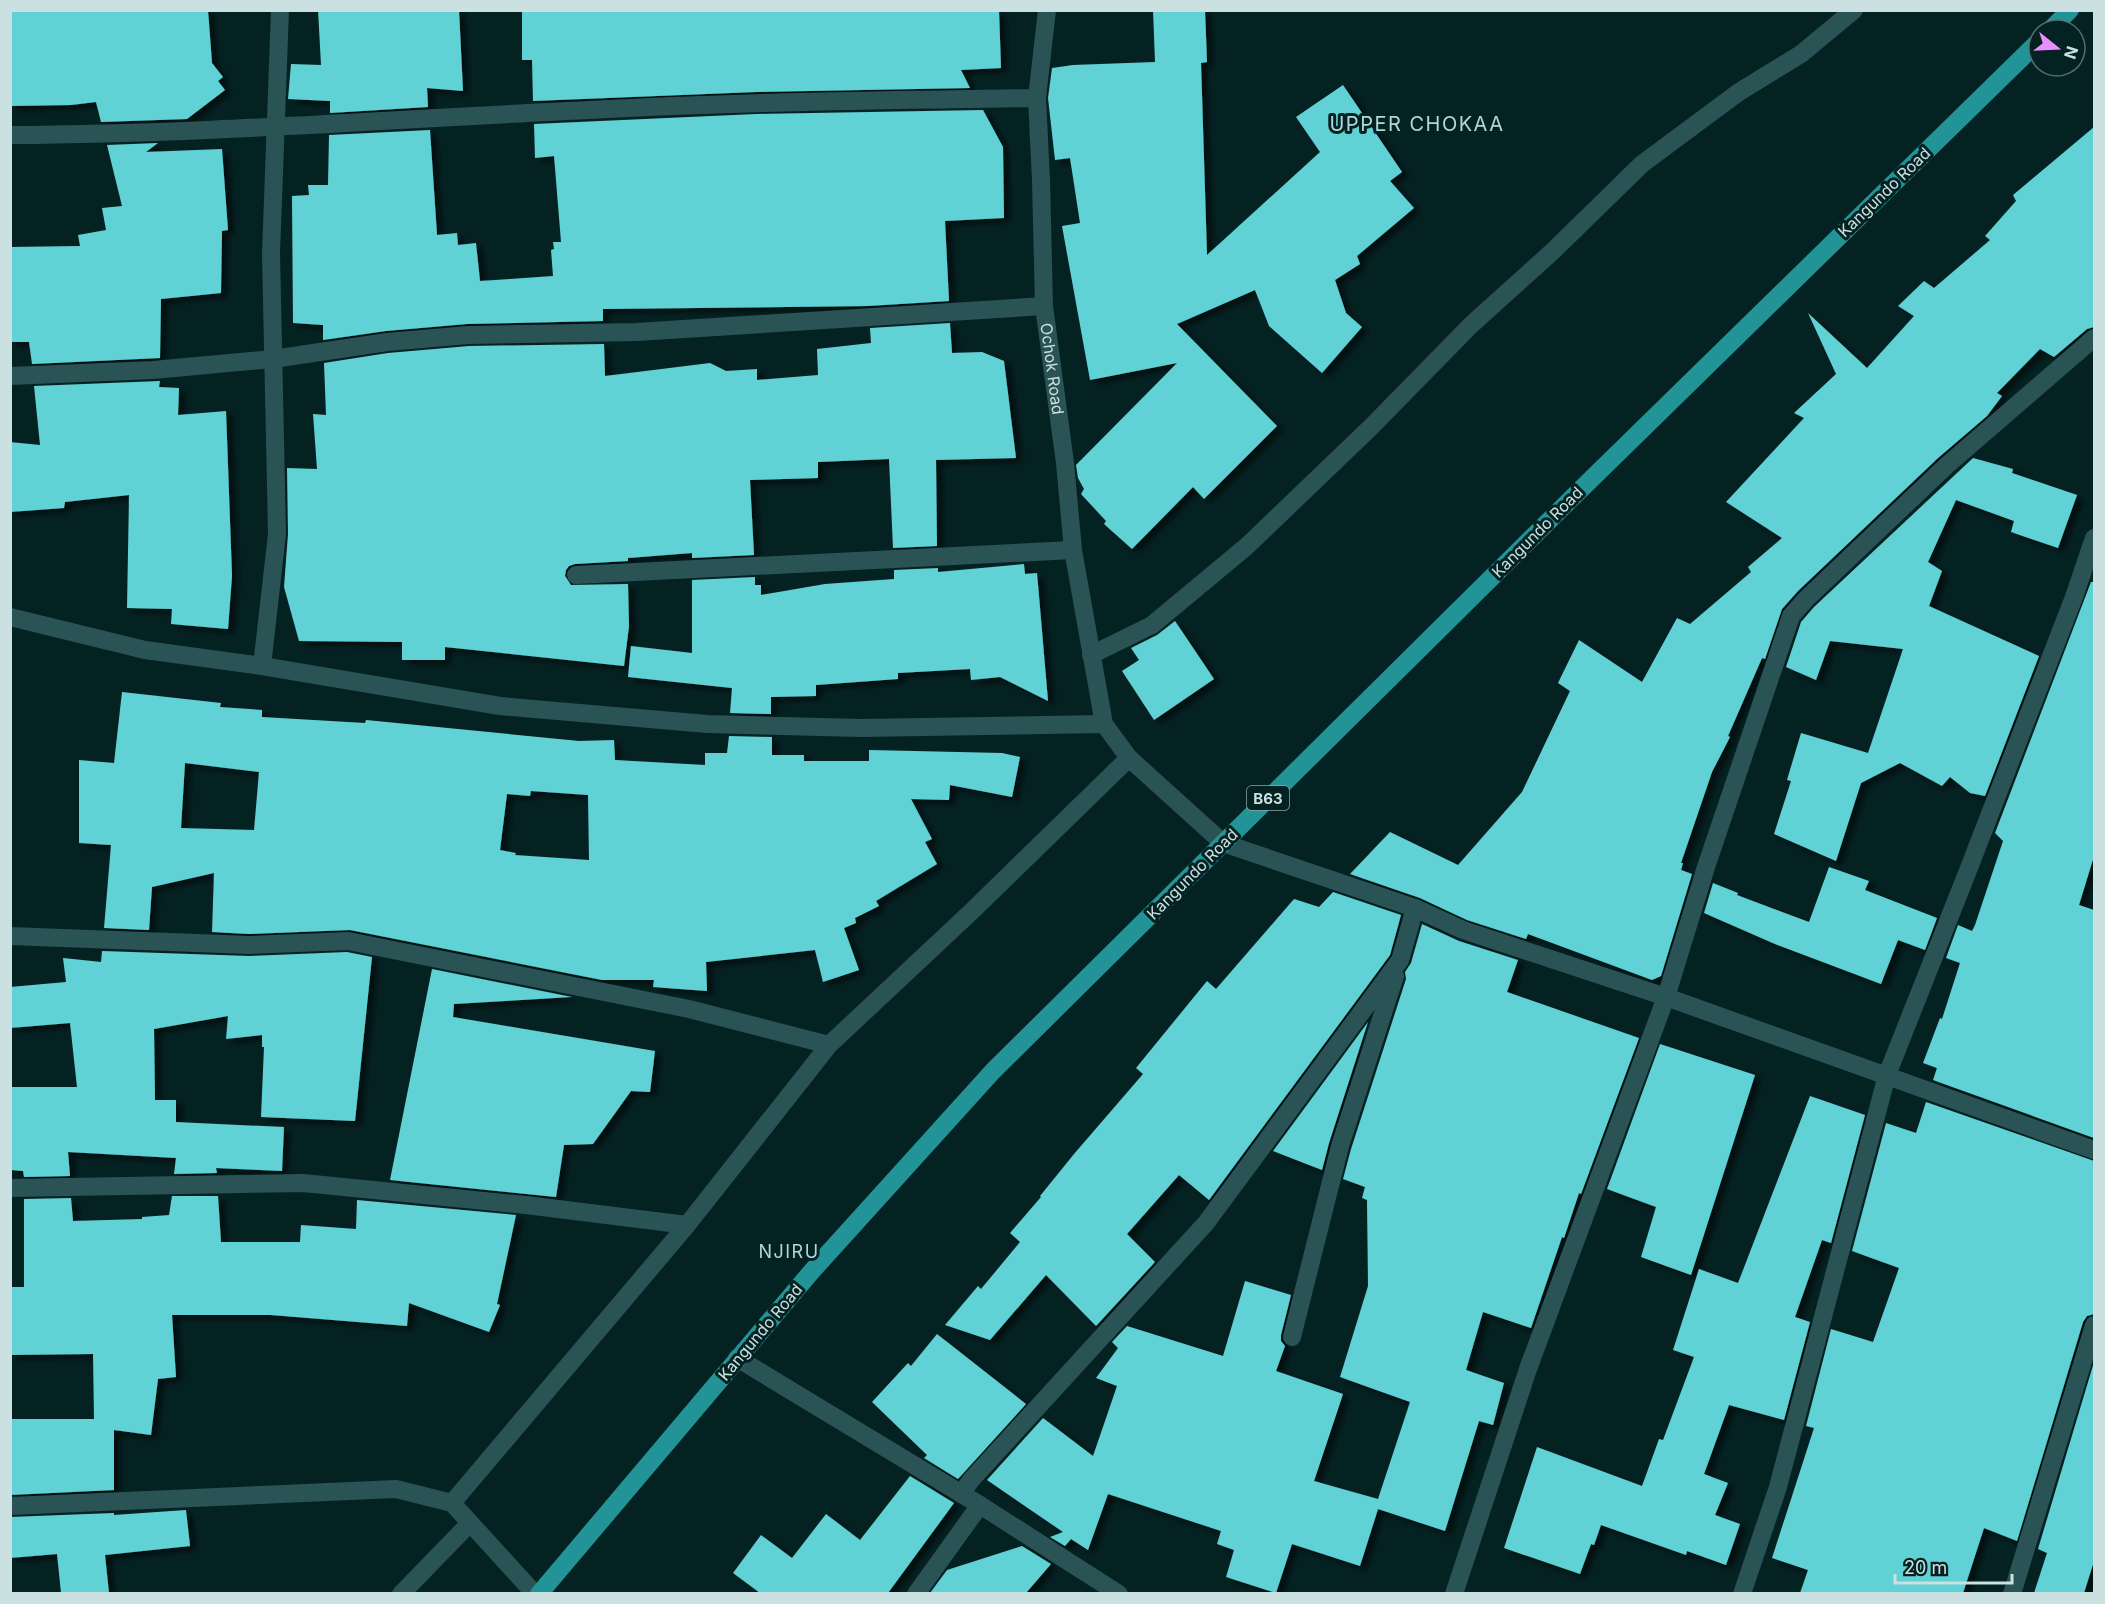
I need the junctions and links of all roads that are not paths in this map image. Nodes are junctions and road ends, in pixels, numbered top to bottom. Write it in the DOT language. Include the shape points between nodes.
graph roads {
  1 [pos="280,10"];
  2 [pos="1047,10"];
  3 [pos="1854,10"];
  4 [pos="2027,53"];
  5 [pos="1037,98"];
  6 [pos="276,127"];
  7 [pos="10,135"];
  8 [pos="1044,306"];
  9 [pos="2094,338"];
  10 [pos="273,359"];
  11 [pos="10,376"];
  12 [pos="2094,538"];
  13 [pos="1073,550"];
  14 [pos="576,575"];
  15 [pos="10,617"];
  16 [pos="1091,655"];
  17 [pos="262,666"];
  18 [pos="1104,724"];
  19 [pos="1129,758"];
  20 [pos="1223,843"];
  21 [pos="1416,908"];
  22 [pos="10,936"];
  23 [pos="1400,960"];
  24 [pos="1666,997"];
  25 [pos="829,1045"];
  26 [pos="1887,1075"];
  27 [pos="2094,1150"];
  28 [pos="10,1188"];
  29 [pos="687,1225"];
  30 [pos="2094,1325"];
  31 [pos="1292,1337"];
  32 [pos="737,1358"];
  33 [pos="961,1494"];
  34 [pos="452,1503"];
  35 [pos="980,1505"];
  36 [pos="10,1506"];
  37 [pos="470,1523"];
  38 [pos="401,1593"];
  39 [pos="537,1593"];
  40 [pos="916,1593"];
  41 [pos="1119,1593"];
  42 [pos="1454,1593"];
  43 [pos="1742,1593"];
  44 [pos="2012,1593"];
  1 -- 6 [label="street"];
  2 -- 5 [label="street, Ochok Road"];
  3 -- 16 [label="street" via="1801,54 1739,92 1642,164 1471,325 1247,546 1152,625"];
  4 -- 20 [label="highway, Kangundo Road / B63"];
  5 -- 6 [label="street" via="591,110"];
  5 -- 8 [label="street, Ochok Road"];
  6 -- 7 [label="street"];
  6 -- 10 [label="street" via="271,252"];
  8 -- 10 [label="street" via="638,332 468,335"];
  8 -- 13 [label="street, Ochok Road"];
  9 -- 24 [label="street" via="1939,472 1791,616"];
  10 -- 11 [label="street" via="153,370"];
  10 -- 17 [label="street" via="277,534"];
  12 -- 26 [label="street"];
  13 -- 14 [label="street"];
  13 -- 16 [label="street, Ochok Road"];
  15 -- 17 [label="street" via="145,650"];
  16 -- 18 [label="street, Ochok Road"];
  17 -- 18 [label="street" via="500,706 707,724 861,728"];
  18 -- 19 [label="street"];
  19 -- 20 [label="street"];
  19 -- 25 [label="street"];
  20 -- 21 [label="street"];
  20 -- 32 [label="highway, Kangundo Road / B63" via="993,1071"];
  21 -- 23 [label="street"];
  21 -- 24 [label="street" via="1463,930"];
  22 -- 25 [label="street" via="249,945 348,941 689,1009"];
  23 -- 31 [label="street" via="1340,1146"];
  23 -- 33 [label="street" via="1206,1223"];
  24 -- 26 [label="street"];
  24 -- 42 [label="street" via="1528,1369"];
  25 -- 29 [label="street"];
  26 -- 27 [label="street"];
  26 -- 43 [label="street" via="1778,1487"];
  28 -- 29 [label="street" via="303,1183"];
  29 -- 34 [label="street"];
  30 -- 44 [label="street"];
  32 -- 33 [label="street"];
  32 -- 39 [label="highway, Kangundo Road / B63"];
  33 -- 35 [label="street"];
  34 -- 36 [label="street" via="396,1489"];
  34 -- 37 [label="street"];
  35 -- 40 [label="street"];
  35 -- 41 [label="street"];
  37 -- 38 [label="street"];
  37 -- 39 [label="street"];
}
